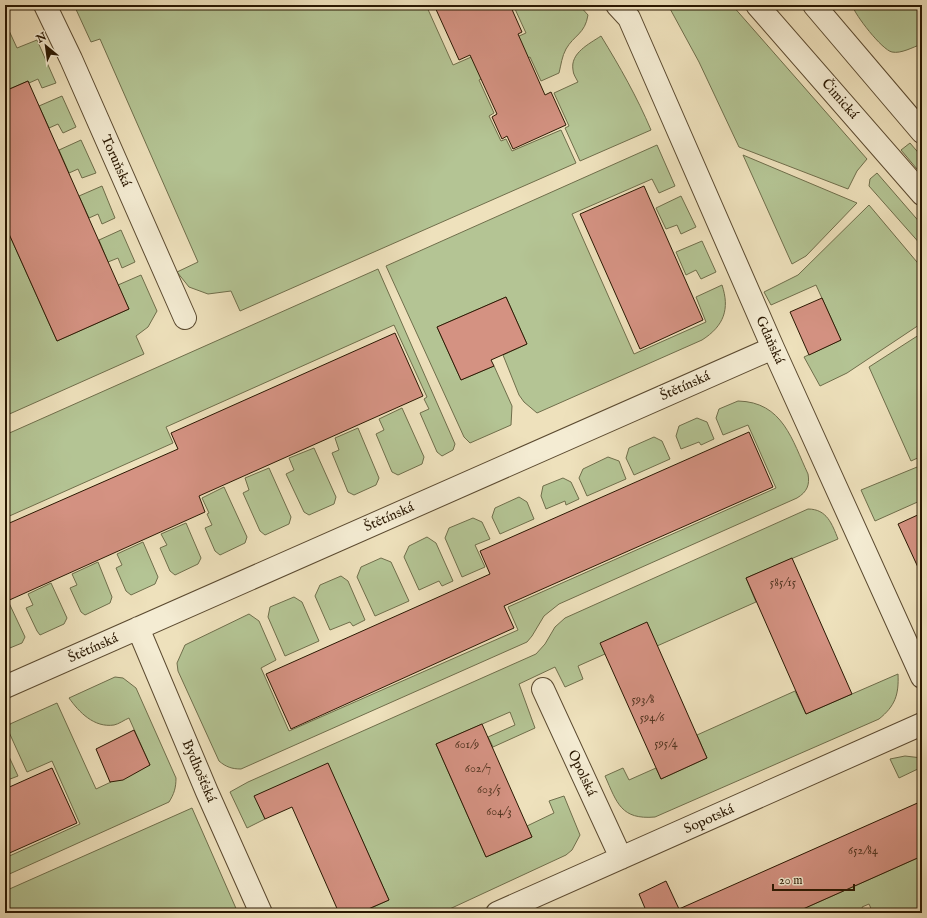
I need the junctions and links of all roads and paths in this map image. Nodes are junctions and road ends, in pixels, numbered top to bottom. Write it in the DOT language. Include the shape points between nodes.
graph roads {
  1 [pos="45,5"];
  2 [pos="618,5"];
  3 [pos="814,5"];
  4 [pos="768,9"];
  5 [pos="922,132"];
  6 [pos="922,194"];
  7 [pos="185,318"];
  8 [pos="773,348"];
  9 [pos="138,628"];
  10 [pos="922,677"];
  11 [pos="5,687"];
  12 [pos="543,689"];
  13 [pos="922,724"];
  14 [pos="621,858"];
  15 [pos="261,913"];
  16 [pos="496,913"];
  1 -- 7 [label="street, Toruňská"];
  2 -- 8 [label="street, Gdaňská" via="628,18"];
  3 -- 5 [label="street"];
  4 -- 6 [label="street, Čimická"];
  8 -- 9 [label="street, Štětínská"];
  8 -- 10 [label="street, Gdaňská"];
  9 -- 11 [label="street, Štětínská"];
  9 -- 15 [label="street, Bydhošťská"];
  12 -- 14 [label="street, Opolská"];
  13 -- 14 [label="street, Sopotská"];
  14 -- 16 [label="street, Sopotská"];
}
